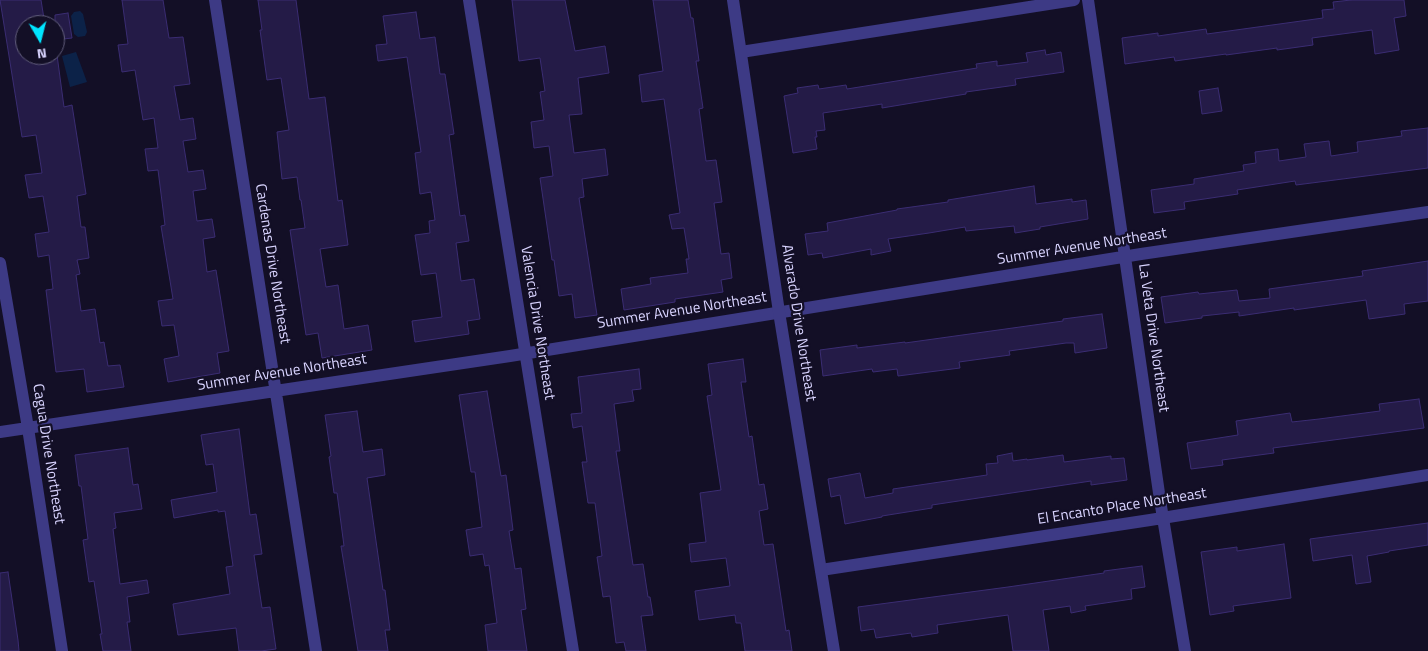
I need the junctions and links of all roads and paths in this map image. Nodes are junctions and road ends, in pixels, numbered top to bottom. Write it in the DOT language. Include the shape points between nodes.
graph roads {
  1 [pos="215,0"];
  2 [pos="469,0"];
  3 [pos="733,0"];
  4 [pos="1074,0"];
  5 [pos="1088,0"];
  6 [pos="742,52"];
  7 [pos="1428,212"];
  8 [pos="1125,257"];
  9 [pos="0,263"];
  10 [pos="779,312"];
  11 [pos="524,353"];
  12 [pos="275,390"];
  13 [pos="28,428"];
  14 [pos="0,432"];
  15 [pos="1428,475"];
  16 [pos="1163,518"];
  17 [pos="822,570"];
  18 [pos="62,651"];
  19 [pos="316,651"];
  20 [pos="573,651"];
  21 [pos="834,651"];
  22 [pos="1186,651"];
  1 -- 12 [label="street, Cardenas Drive Northeast"];
  2 -- 11 [label="street, Valencia Drive Northeast"];
  3 -- 6 [label="street, Alvarado Drive Northeast"];
  4 -- 6 [label="street"];
  5 -- 8 [label="street, La Veta Drive Northeast"];
  6 -- 10 [label="street, Alvarado Drive Northeast"];
  7 -- 8 [label="street, Summer Avenue Northeast"];
  8 -- 10 [label="street, Summer Avenue Northeast"];
  8 -- 16 [label="street, La Veta Drive Northeast"];
  9 -- 13 [label="street, Cagua Drive Northeast"];
  10 -- 11 [label="street, Summer Avenue Northeast"];
  10 -- 17 [label="street, Alvarado Drive Northeast"];
  11 -- 12 [label="street, Summer Avenue Northeast"];
  11 -- 20 [label="street, Valencia Drive Northeast"];
  12 -- 13 [label="street, Summer Avenue Northeast"];
  12 -- 19 [label="street, Cardenas Drive Northeast"];
  13 -- 14 [label="street, Summer Avenue Northeast"];
  13 -- 18 [label="street, Cagua Drive Northeast"];
  15 -- 16 [label="street, El Encanto Place Northeast"];
  16 -- 17 [label="street, El Encanto Place Northeast"];
  16 -- 22 [label="street, La Veta Drive Northeast"];
  17 -- 21 [label="street, Alvarado Drive Northeast"];
}
